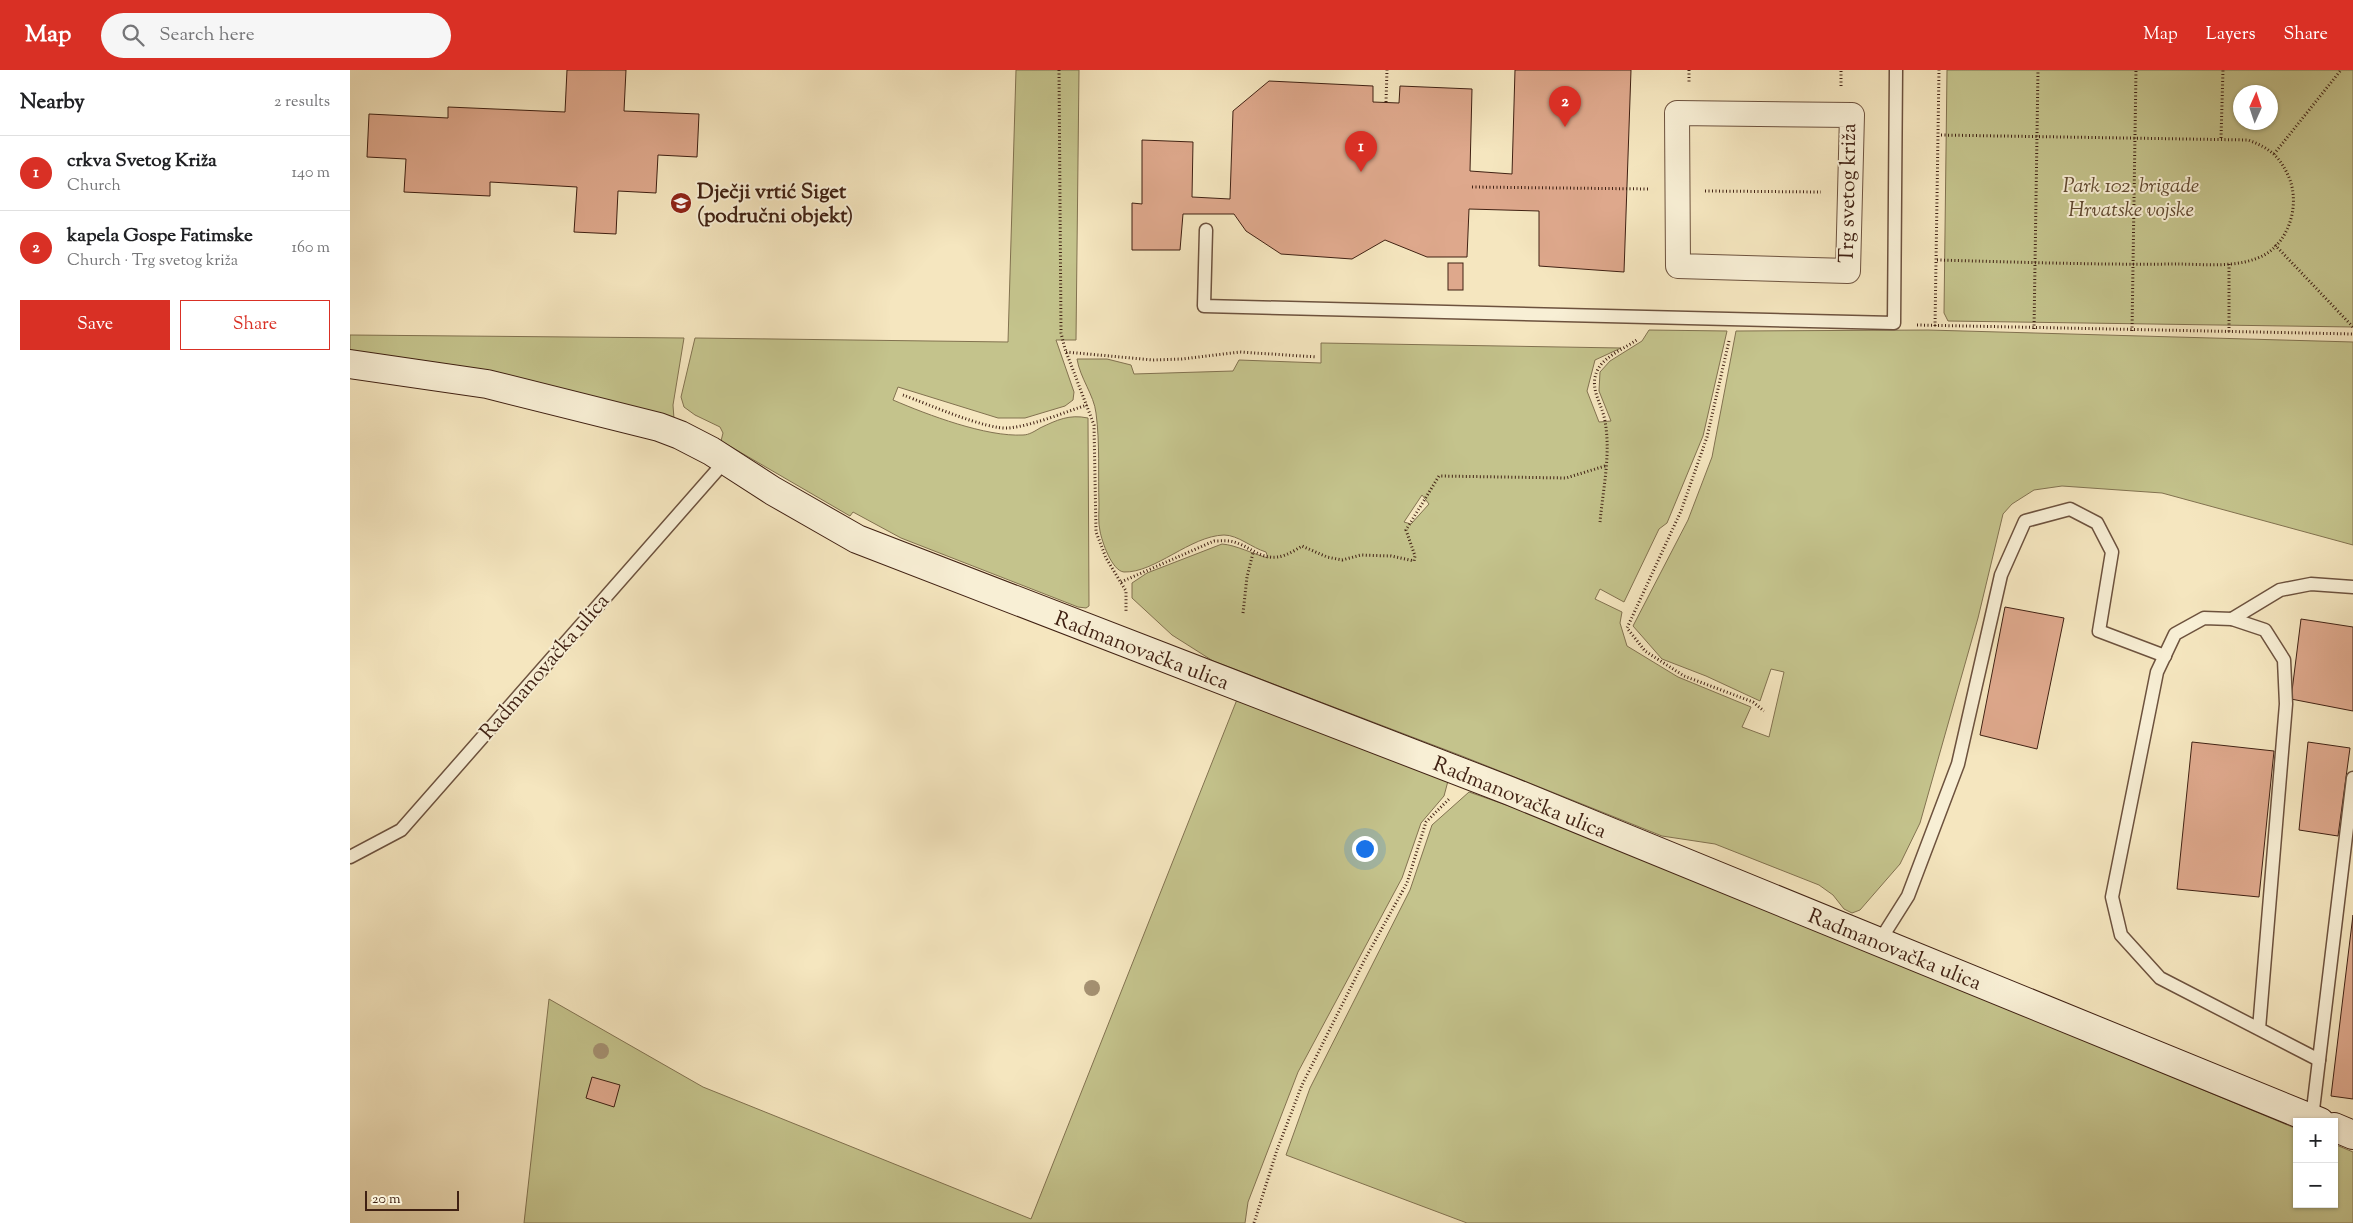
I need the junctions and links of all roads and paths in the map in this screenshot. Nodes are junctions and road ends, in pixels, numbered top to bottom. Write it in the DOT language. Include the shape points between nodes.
graph roads {
  1 [pos="1059,70"];
  2 [pos="1387,70"];
  3 [pos="1896,70"];
  4 [pos="1940,70"];
  5 [pos="2038,70"];
  6 [pos="2136,70"];
  7 [pos="2223,70"];
  8 [pos="2341,70"];
  9 [pos="1386,102"];
  10 [pos="1939,135"];
  11 [pos="2036,136"];
  12 [pos="2134,137"];
  13 [pos="2221,138"];
  14 [pos="2274,154"];
  15 [pos="1472,187"];
  16 [pos="1627,189"];
  17 [pos="1678,191"];
  18 [pos="1830,192"];
  19 [pos="1206,230"];
  20 [pos="2275,245"];
  21 [pos="1937,260"];
  22 [pos="2034,262"];
  23 [pos="2229,264"];
  24 [pos="2133,265"];
  25 [pos="1651,317"];
  26 [pos="1735,319"];
  27 [pos="1894,323"];
  28 [pos="1935,326"];
  29 [pos="2353,327"];
  30 [pos="2034,329"];
  31 [pos="2132,330"];
  32 [pos="2229,332"];
  33 [pos="2353,334"];
  34 [pos="1066,352"];
  35 [pos="1317,357"];
  36 [pos="350,364"];
  37 [pos="903,395"];
  38 [pos="1087,405"];
  39 [pos="726,460"];
  40 [pos="1606,466"];
  41 [pos="1600,522"];
  42 [pos="1253,553"];
  43 [pos="1121,582"];
  44 [pos="2353,587"];
  45 [pos="1242,612"];
  46 [pos="2232,619"];
  47 [pos="1120,642"];
  48 [pos="2165,656"];
  49 [pos="1764,711"];
  50 [pos="1468,775"];
  51 [pos="2353,778"];
  52 [pos="350,857"];
  53 [pos="1879,942"];
  54 [pos="2258,1029"];
  55 [pos="2319,1060"];
  56 [pos="2312,1118"];
  57 [pos="2322,1118"];
  58 [pos="2338,1129"];
  59 [pos="2353,1135"];
  60 [pos="1254,1223"];
  1 -- 34 [label="path" via="1061,333"];
  2 -- 9 [label="path"];
  3 -- 27 [label="lane"];
  4 -- 10 [label="path"];
  5 -- 11 [label="path"];
  6 -- 12 [label="path"];
  7 -- 13 [label="path"];
  8 -- 14 [label="path"];
  10 -- 11 [label="path"];
  10 -- 21 [label="path"];
  11 -- 12 [label="path"];
  11 -- 22 [label="path"];
  12 -- 13 [label="path"];
  12 -- 24 [label="path"];
  13 -- 14 [label="path" via="2248,140"];
  14 -- 20 [label="path" via="2283,163 2293,189 2293,213 2283,236"];
  15 -- 16 [label="path"];
  17 -- 17 [label="street, Trg svetog križa" via="1677,113 1852,115 1848,271 1678,266"];
  17 -- 18 [label="path"];
  19 -- 25 [label="lane" via="1204,306"];
  20 -- 23 [label="path" via="2266,254"];
  20 -- 29 [label="path"];
  21 -- 22 [label="path"];
  21 -- 28 [label="path"];
  22 -- 24 [label="path"];
  22 -- 30 [label="path"];
  23 -- 24 [label="path"];
  23 -- 32 [label="path"];
  24 -- 31 [label="path"];
  25 -- 26 [label="lane"];
  25 -- 40 [label="path" via="1638,340 1610,357 1599,368 1595,378 1594,390 1605,419"];
  26 -- 27 [label="lane"];
  26 -- 49 [label="path" via="1706,437 1681,511 1627,628 1645,652 1684,676 1753,702"];
  27 -- 28 [label="path"];
  28 -- 30 [label="path"];
  30 -- 31 [label="path"];
  31 -- 32 [label="path"];
  32 -- 33 [label="path"];
  34 -- 35 [label="path" via="1153,360 1182,360 1240,352"];
  34 -- 38 [label="path"];
  36 -- 39 [label="street, Radmanovačka ulica" via="487,384 557,400 659,427"];
  37 -- 38 [label="path" via="989,426 1008,428"];
  38 -- 43 [label="path" via="1094,425 1096,532 1106,558"];
  39 -- 47 [label="street, Radmanovačka ulica" via="857,539"];
  39 -- 52 [label="lane, Radmanovačka ulica" via="400,830"];
  40 -- 41 [label="path"];
  40 -- 42 [label="path" via="1566,478 1438,476 1406,530 1414,561 1360,555 1342,560 1302,546 1283,556"];
  42 -- 43 [label="path" via="1239,543 1214,541"];
  42 -- 45 [label="path"];
  43 -- 47 [label="path" via="1126,591 1127,617"];
  44 -- 46 [label="lane" via="2311,584 2280,590"];
  46 -- 48 [label="lane" via="2204,618 2174,634"];
  46 -- 54 [label="lane" via="2265,630 2284,660 2286,704"];
  47 -- 50 [label="street, Radmanovačka ulica"];
  48 -- 53 [label="lane" via="2099,631 2112,552 2096,523 2070,509 2025,521 2001,575 1958,764 1908,896"];
  48 -- 54 [label="lane" via="2158,672 2112,898 2116,916 2121,935 2160,978"];
  50 -- 53 [label="street, Radmanovačka ulica"];
  50 -- 60 [label="path" via="1426,822 1407,882 1302,1085"];
  51 -- 55 [label="lane"];
  53 -- 56 [label="street, Radmanovačka ulica"];
  54 -- 55 [label="lane"];
  55 -- 57 [label="lane"];
  58 -- 59 [label="street, Radmanovačka ulica"];
}
